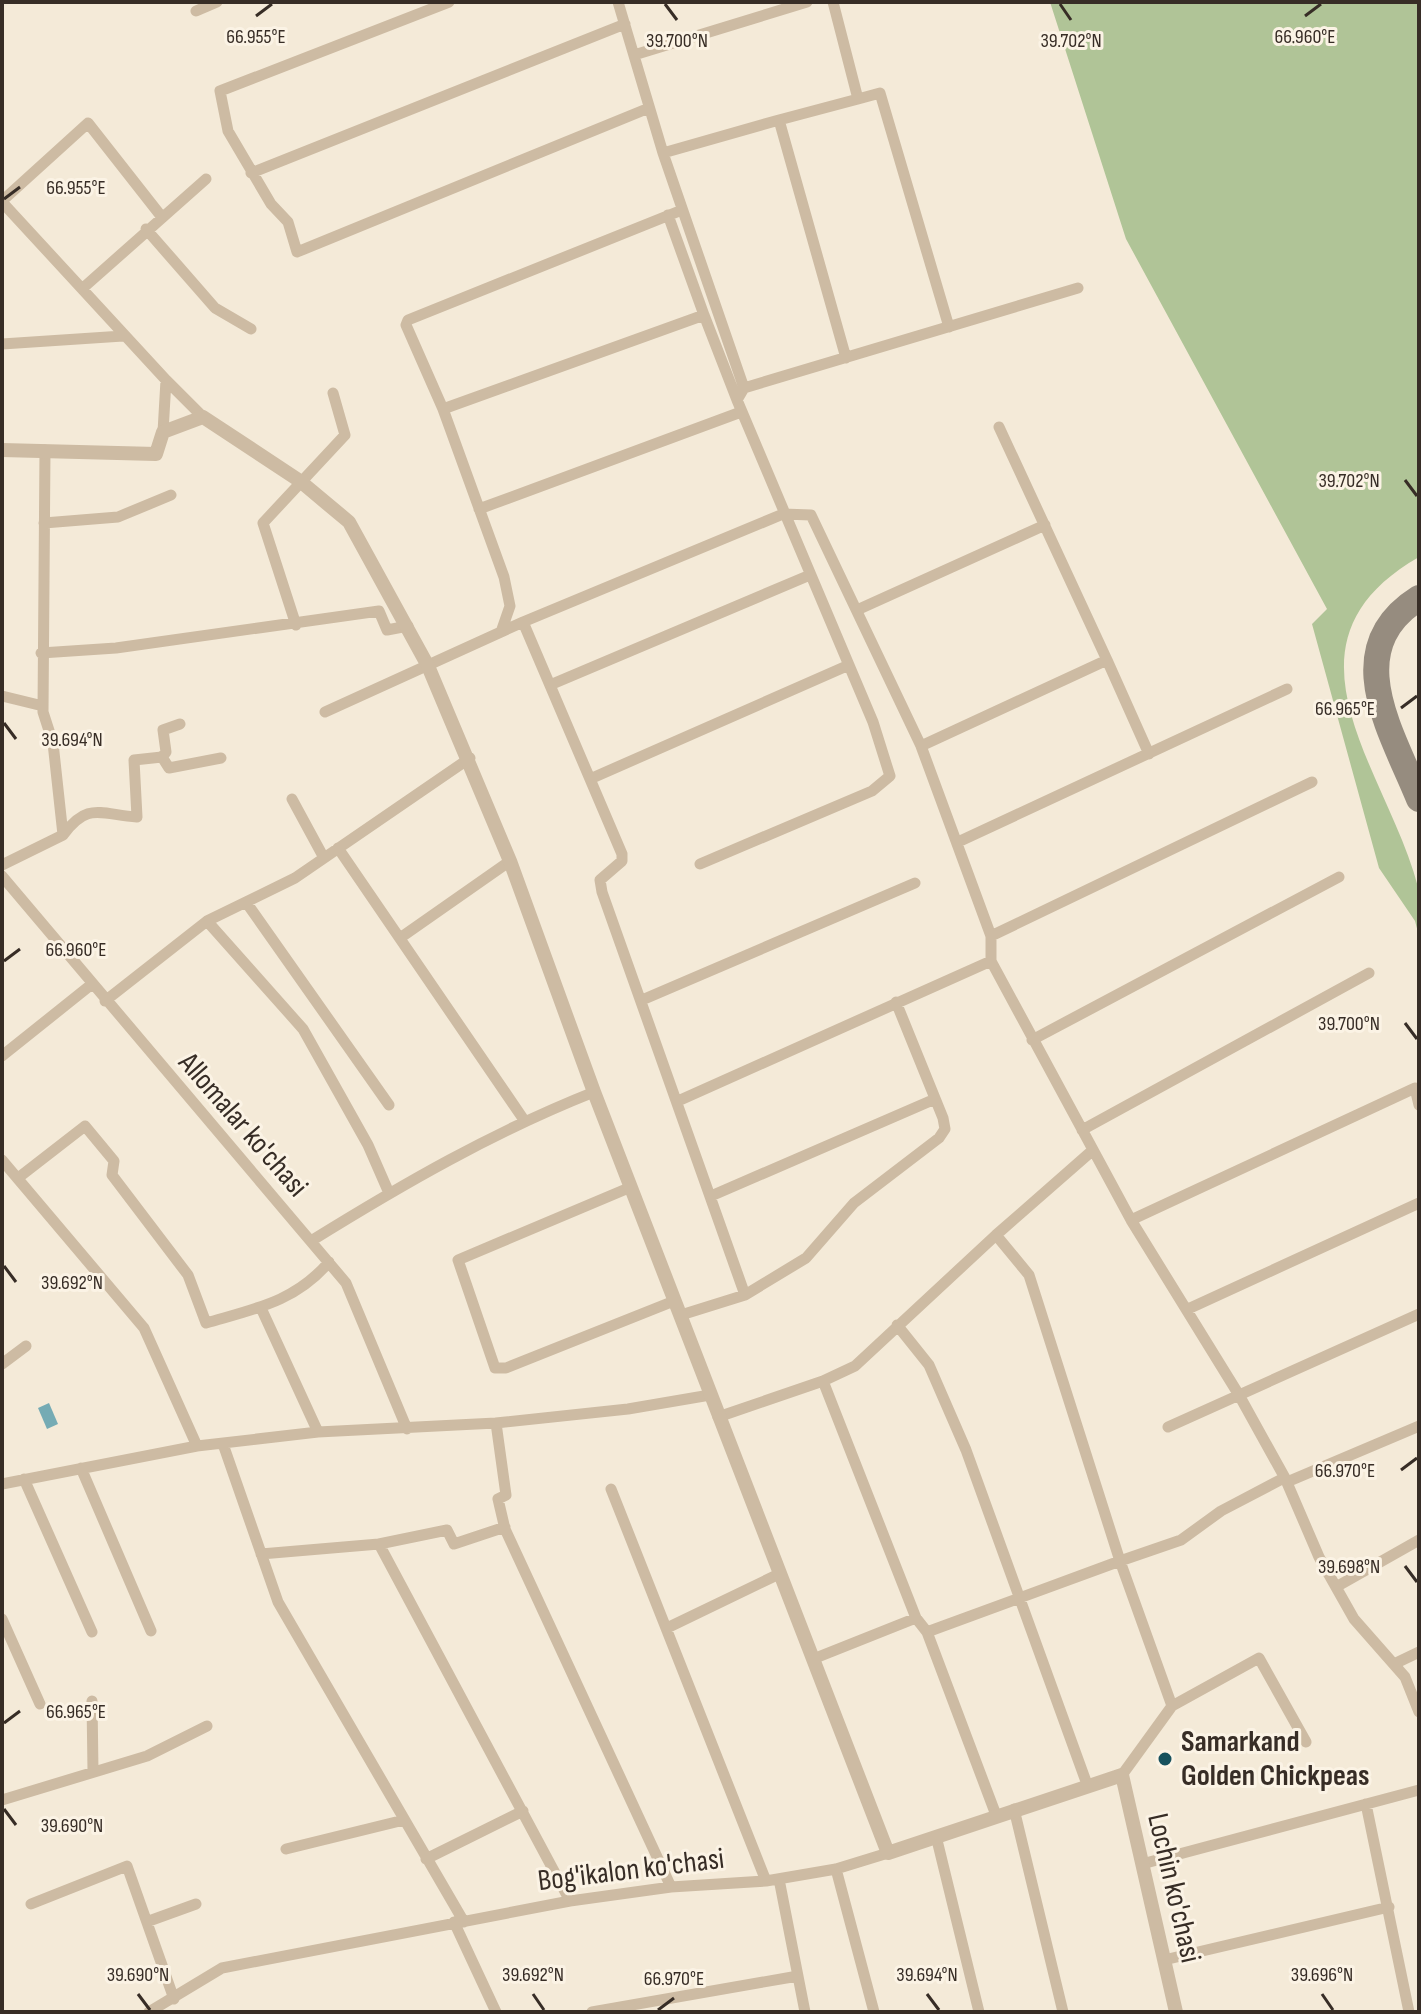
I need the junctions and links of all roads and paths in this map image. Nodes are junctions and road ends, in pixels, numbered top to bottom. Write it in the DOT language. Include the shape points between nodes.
graph roads {
  1 [pos="217,2"];
  2 [pos="449,2"];
  3 [pos="618,2"];
  4 [pos="807,2"];
  5 [pos="833,2"];
  6 [pos="196,11"];
  7 [pos="625,24"];
  8 [pos="634,55"];
  9 [pos="858,99"];
  10 [pos="649,108"];
  11 [pos="779,120"];
  12 [pos="663,153"];
  13 [pos="251,173"];
  14 [pos="206,179"];
  15 [pos="2,202"];
  16 [pos="682,210"];
  17 [pos="668,215"];
  18 [pos="161,216"];
  19 [pos="146,229"];
  20 [pos="83,288"];
  21 [pos="1078,288"];
  22 [pos="704,315"];
  23 [pos="949,327"];
  24 [pos="251,329"];
  25 [pos="123,336"];
  26 [pos="2,344"];
  27 [pos="846,358"];
  28 [pos="166,380"];
  29 [pos="744,388"];
  30 [pos="333,393"];
  31 [pos="739,406"];
  32 [pos="443,409"];
  33 [pos="203,417"];
  34 [pos="999,427"];
  35 [pos="163,432"];
  36 [pos="2,450"];
  37 [pos="45,450"];
  38 [pos="300,481"];
  39 [pos="171,495"];
  40 [pos="479,509"];
  41 [pos="783,514"];
  42 [pos="44,523"];
  43 [pos="1045,525"];
  44 [pos="810,575"];
  45 [pos="857,610"];
  46 [pos="523,622"];
  47 [pos="296,625"];
  48 [pos="408,626"];
  49 [pos="501,632"];
  50 [pos="41,653"];
  51 [pos="1107,660"];
  52 [pos="849,665"];
  53 [pos="428,666"];
  54 [pos="550,685"];
  55 [pos="1287,689"];
  56 [pos="2,696"];
  57 [pos="43,706"];
  58 [pos="325,712"];
  59 [pos="180,724"];
  60 [pos="921,746"];
  61 [pos="1149,754"];
  62 [pos="162,757"];
  63 [pos="221,758"];
  64 [pos="470,758"];
  65 [pos="590,779"];
  66 [pos="1312,782"];
  67 [pos="292,799"];
  68 [pos="63,835"];
  69 [pos="958,842"];
  70 [pos="338,848"];
  71 [pos="324,858"];
  72 [pos="510,861"];
  73 [pos="700,864"];
  74 [pos="2,865"];
  75 [pos="2,876"];
  76 [pos="1339,877"];
  77 [pos="915,883"];
  78 [pos="246,902"];
  79 [pos="207,921"];
  80 [pos="991,936"];
  81 [pos="400,938"];
  82 [pos="991,961"];
  83 [pos="1369,973"];
  84 [pos="92,984"];
  85 [pos="642,1000"];
  86 [pos="105,1001"];
  87 [pos="896,1002"];
  88 [pos="1032,1040"];
  89 [pos="2,1056"];
  90 [pos="594,1092"];
  91 [pos="935,1099"];
  92 [pos="678,1101"];
  93 [pos="389,1105"];
  94 [pos="1419,1105"];
  95 [pos="524,1120"];
  96 [pos="1082,1130"];
  97 [pos="1093,1150"];
  98 [pos="2,1160"];
  99 [pos="18,1178"];
  100 [pos="631,1187"];
  101 [pos="389,1193"];
  102 [pos="711,1196"];
  103 [pos="1419,1203"];
  104 [pos="1131,1220"];
  105 [pos="996,1235"];
  106 [pos="311,1241"];
  107 [pos="329,1262"];
  108 [pos="745,1295"];
  109 [pos="674,1301"];
  110 [pos="261,1308"];
  111 [pos="1188,1309"];
  112 [pos="1419,1314"];
  113 [pos="681,1315"];
  114 [pos="897,1325"];
  115 [pos="26,1346"];
  116 [pos="2,1364"];
  117 [pos="823,1381"];
  118 [pos="710,1395"];
  119 [pos="1239,1395"];
  120 [pos="718,1417"];
  121 [pos="496,1423"];
  122 [pos="1419,1426"];
  123 [pos="1168,1427"];
  124 [pos="407,1429"];
  125 [pos="318,1432"];
  126 [pos="223,1444"];
  127 [pos="197,1446"];
  128 [pos="81,1468"];
  129 [pos="24,1479"];
  130 [pos="1287,1482"];
  131 [pos="2,1484"];
  132 [pos="611,1489"];
  133 [pos="505,1527"];
  134 [pos="1419,1540"];
  135 [pos="379,1544"];
  136 [pos="261,1554"];
  137 [pos="1120,1561"];
  138 [pos="779,1574"];
  139 [pos="1336,1587"];
  140 [pos="1020,1598"];
  141 [pos="916,1618"];
  142 [pos="2,1619"];
  143 [pos="667,1628"];
  144 [pos="151,1631"];
  145 [pos="92,1632"];
  146 [pos="927,1632"];
  147 [pos="7,1644"];
  148 [pos="1419,1652"];
  149 [pos="813,1659"];
  150 [pos="1394,1664"];
  151 [pos="92,1701"];
  152 [pos="40,1704"];
  153 [pos="1172,1706"];
  154 [pos="1419,1712"];
  155 [pos="207,1726"];
  156 [pos="1306,1742"];
  157 [pos="93,1771"];
  158 [pos="1122,1775"];
  159 [pos="1088,1787"];
  160 [pos="1419,1790"];
  161 [pos="2,1800"];
  162 [pos="1366,1804"];
  163 [pos="1014,1809"];
  164 [pos="523,1811"];
  165 [pos="996,1815"];
  166 [pos="404,1820"];
  167 [pos="936,1836"];
  168 [pos="286,1849"];
  169 [pos="888,1853"];
  170 [pos="426,1859"];
  171 [pos="1142,1864"];
  172 [pos="836,1869"];
  173 [pos="773,1880"];
  174 [pos="671,1887"];
  175 [pos="570,1901"];
  176 [pos="31,1904"];
  177 [pos="196,1904"];
  178 [pos="1389,1907"];
  179 [pos="149,1921"];
  180 [pos="459,1922"];
  181 [pos="1164,1960"];
  182 [pos="798,1976"];
  183 [pos="174,1999"];
  184 [pos="149,2012"];
  185 [pos="496,2012"];
  186 [pos="592,2012"];
  187 [pos="805,2012"];
  188 [pos="874,2012"];
  189 [pos="979,2012"];
  190 [pos="1063,2012"];
  191 [pos="1176,2012"];
  192 [pos="1409,2012"];
  1 -- 6 [label="street"];
  2 -- 13 [label="street" via="220,91 228,131"];
  3 -- 7 [label="street"];
  4 -- 8 [label="street"];
  5 -- 9 [label="street"];
  7 -- 8 [label="street"];
  7 -- 13 [label="street"];
  8 -- 10 [label="street"];
  9 -- 11 [label="street"];
  9 -- 23 [label="street" via="880,93"];
  10 -- 12 [label="street"];
  10 -- 13 [label="street" via="297,252 288,222"];
  11 -- 12 [label="street"];
  11 -- 27 [label="street"];
  12 -- 16 [label="street"];
  14 -- 18 [label="street"];
  15 -- 18 [label="street" via="88,123"];
  15 -- 20 [label="street"];
  16 -- 17 [label="street"];
  16 -- 29 [label="street"];
  17 -- 22 [label="street"];
  17 -- 32 [label="street" via="408,320"];
  18 -- 19 [label="street"];
  19 -- 20 [label="street"];
  19 -- 24 [label="street" via="215,308"];
  20 -- 25 [label="street"];
  21 -- 23 [label="street"];
  22 -- 31 [label="street"];
  22 -- 32 [label="street"];
  23 -- 27 [label="street"];
  25 -- 26 [label="street"];
  25 -- 28 [label="street"];
  27 -- 29 [label="street"];
  28 -- 33 [label="street"];
  28 -- 35 [label="street"];
  29 -- 31 [label="street"];
  30 -- 38 [label="street" via="345,435"];
  31 -- 40 [label="street"];
  31 -- 41 [label="street"];
  32 -- 40 [label="street"];
  33 -- 35 [label="street"];
  33 -- 38 [label="street"];
  34 -- 43 [label="street"];
  35 -- 37 [label="street" via="156,454"];
  36 -- 37 [label="street"];
  37 -- 42 [label="street"];
  38 -- 47 [label="street" via="263,523"];
  38 -- 48 [label="street" via="349,522"];
  39 -- 42 [label="street" via="118,517"];
  40 -- 49 [label="street" via="510,606"];
  41 -- 44 [label="street"];
  41 -- 45 [label="street" via="811,515"];
  41 -- 46 [label="street"];
  42 -- 50 [label="street"];
  43 -- 45 [label="street"];
  43 -- 51 [label="street"];
  44 -- 52 [label="street"];
  44 -- 54 [label="street"];
  45 -- 60 [label="street"];
  46 -- 49 [label="street"];
  46 -- 54 [label="street"];
  47 -- 48 [label="street" via="379,611 387,630"];
  47 -- 50 [label="street"];
  48 -- 53 [label="street"];
  49 -- 53 [label="street"];
  50 -- 57 [label="street"];
  51 -- 60 [label="street"];
  51 -- 61 [label="street"];
  52 -- 65 [label="street"];
  52 -- 73 [label="street" via="890,776 872,791"];
  53 -- 58 [label="street"];
  53 -- 64 [label="street"];
  54 -- 65 [label="street"];
  55 -- 61 [label="street"];
  56 -- 57 [label="street"];
  57 -- 68 [label="street" via="53,743"];
  59 -- 62 [label="street" via="163,730"];
  60 -- 69 [label="street"];
  61 -- 69 [label="street"];
  62 -- 63 [label="street" via="169,768"];
  62 -- 68 [label="street" via="134,760 137,817 86,813 71,820"];
  64 -- 70 [label="street"];
  64 -- 72 [label="street"];
  65 -- 85 [label="street" via="622,854 622,861 600,880"];
  66 -- 80 [label="street"];
  67 -- 71 [label="street"];
  68 -- 74 [label="street"];
  69 -- 80 [label="street"];
  70 -- 71 [label="street"];
  70 -- 81 [label="street"];
  71 -- 78 [label="street"];
  72 -- 81 [label="street"];
  72 -- 90 [label="street"];
  75 -- 84 [label="street, Allomalar ko'chasi"];
  76 -- 88 [label="street"];
  77 -- 85 [label="street"];
  78 -- 79 [label="street"];
  78 -- 93 [label="street"];
  79 -- 86 [label="street"];
  79 -- 101 [label="street" via="303,1029"];
  80 -- 82 [label="street"];
  81 -- 95 [label="street"];
  82 -- 87 [label="street"];
  82 -- 88 [label="street"];
  83 -- 96 [label="street"];
  84 -- 86 [label="street, Allomalar ko'chasi"];
  84 -- 89 [label="street"];
  85 -- 92 [label="street"];
  86 -- 106 [label="street, Allomalar ko'chasi"];
  87 -- 91 [label="street"];
  87 -- 92 [label="street"];
  88 -- 96 [label="street"];
  90 -- 95 [label="street"];
  90 -- 100 [label="street"];
  91 -- 102 [label="street"];
  91 -- 108 [label="street" via="945,1129 939,1138 854,1203 806,1258"];
  92 -- 102 [label="street"];
  94 -- 104 [label="street" via="1415,1088"];
  95 -- 101 [label="street"];
  96 -- 97 [label="street"];
  97 -- 104 [label="street"];
  97 -- 105 [label="street"];
  98 -- 99 [label="street"];
  99 -- 110 [label="street" via="85,1126 114,1161 112,1175 188,1275 206,1323"];
  99 -- 127 [label="street" via="144,1328"];
  100 -- 109 [label="street"];
  100 -- 109 [label="street" via="458,1260 495,1368"];
  101 -- 106 [label="street"];
  102 -- 108 [label="street"];
  103 -- 111 [label="street"];
  104 -- 111 [label="street"];
  105 -- 114 [label="street"];
  105 -- 137 [label="street" via="1029,1275"];
  106 -- 107 [label="street, Allomalar ko'chasi"];
  107 -- 110 [label="street" via="309,1285"];
  107 -- 124 [label="street, Allomalar ko'chasi" via="346,1283"];
  108 -- 113 [label="street"];
  109 -- 113 [label="street"];
  110 -- 125 [label="street"];
  111 -- 119 [label="street"];
  112 -- 119 [label="street"];
  113 -- 118 [label="street"];
  114 -- 117 [label="street" via="855,1366"];
  114 -- 140 [label="street" via="929,1365"];
  115 -- 116 [label="street"];
  117 -- 120 [label="street"];
  117 -- 141 [label="street"];
  118 -- 120 [label="street"];
  118 -- 121 [label="street"];
  119 -- 123 [label="street"];
  119 -- 130 [label="street"];
  120 -- 138 [label="street"];
  121 -- 124 [label="street"];
  121 -- 133 [label="street" via="506,1495 498,1499"];
  122 -- 130 [label="street"];
  124 -- 125 [label="street"];
  125 -- 126 [label="street"];
  126 -- 127 [label="street"];
  126 -- 136 [label="street"];
  127 -- 128 [label="street"];
  128 -- 129 [label="street"];
  128 -- 144 [label="street"];
  129 -- 131 [label="street"];
  129 -- 145 [label="street"];
  130 -- 137 [label="street" via="1284,1478 1221,1511 1181,1540"];
  130 -- 139 [label="street"];
  132 -- 143 [label="street"];
  133 -- 135 [label="street" via="454,1544 447,1530"];
  133 -- 174 [label="street"];
  134 -- 139 [label="street"];
  135 -- 136 [label="street"];
  135 -- 164 [label="street"];
  136 -- 166 [label="street" via="278,1602"];
  137 -- 140 [label="street"];
  137 -- 153 [label="street"];
  138 -- 143 [label="street"];
  138 -- 149 [label="street"];
  139 -- 150 [label="street" via="1354,1619"];
  140 -- 146 [label="street"];
  140 -- 159 [label="street"];
  141 -- 146 [label="street"];
  141 -- 149 [label="street"];
  142 -- 147 [label="street"];
  143 -- 173 [label="street"];
  146 -- 165 [label="street"];
  147 -- 152 [label="street"];
  148 -- 150 [label="street"];
  149 -- 169 [label="street"];
  150 -- 154 [label="street"];
  151 -- 157 [label="street"];
  153 -- 156 [label="street" via="1259,1658"];
  153 -- 158 [label="street"];
  155 -- 157 [label="street" via="147,1756"];
  157 -- 161 [label="street"];
  158 -- 159 [label="street, Bog'ikalon ko'chasi"];
  158 -- 171 [label="street, Lochin ko'chasi"];
  159 -- 163 [label="street, Bog'ikalon ko'chasi"];
  160 -- 162 [label="street"];
  162 -- 171 [label="street"];
  162 -- 178 [label="street"];
  163 -- 165 [label="street, Bog'ikalon ko'chasi"];
  163 -- 190 [label="street"];
  164 -- 170 [label="street"];
  164 -- 175 [label="street"];
  165 -- 167 [label="street, Bog'ikalon ko'chasi"];
  166 -- 168 [label="street"];
  166 -- 170 [label="street"];
  167 -- 169 [label="street, Bog'ikalon ko'chasi"];
  167 -- 189 [label="street"];
  169 -- 172 [label="street, Bog'ikalon ko'chasi"];
  170 -- 180 [label="street"];
  171 -- 181 [label="street, Lochin ko'chasi"];
  172 -- 173 [label="street, Bog'ikalon ko'chasi"];
  172 -- 188 [label="street"];
  173 -- 174 [label="street, Bog'ikalon ko'chasi"];
  173 -- 182 [label="street"];
  174 -- 175 [label="street, Bog'ikalon ko'chasi"];
  175 -- 180 [label="street, Bog'ikalon ko'chasi"];
  176 -- 179 [label="street" via="127,1866"];
  177 -- 179 [label="street"];
  178 -- 181 [label="street"];
  178 -- 192 [label="street"];
  179 -- 183 [label="street"];
  180 -- 183 [label="street, Bog'ikalon ko'chasi" via="222,1968"];
  180 -- 185 [label="street"];
  181 -- 191 [label="street, Lochin ko'chasi"];
  182 -- 186 [label="street"];
  182 -- 187 [label="street"];
  183 -- 184 [label="street, Bog'ikalon ko'chasi"];
}
